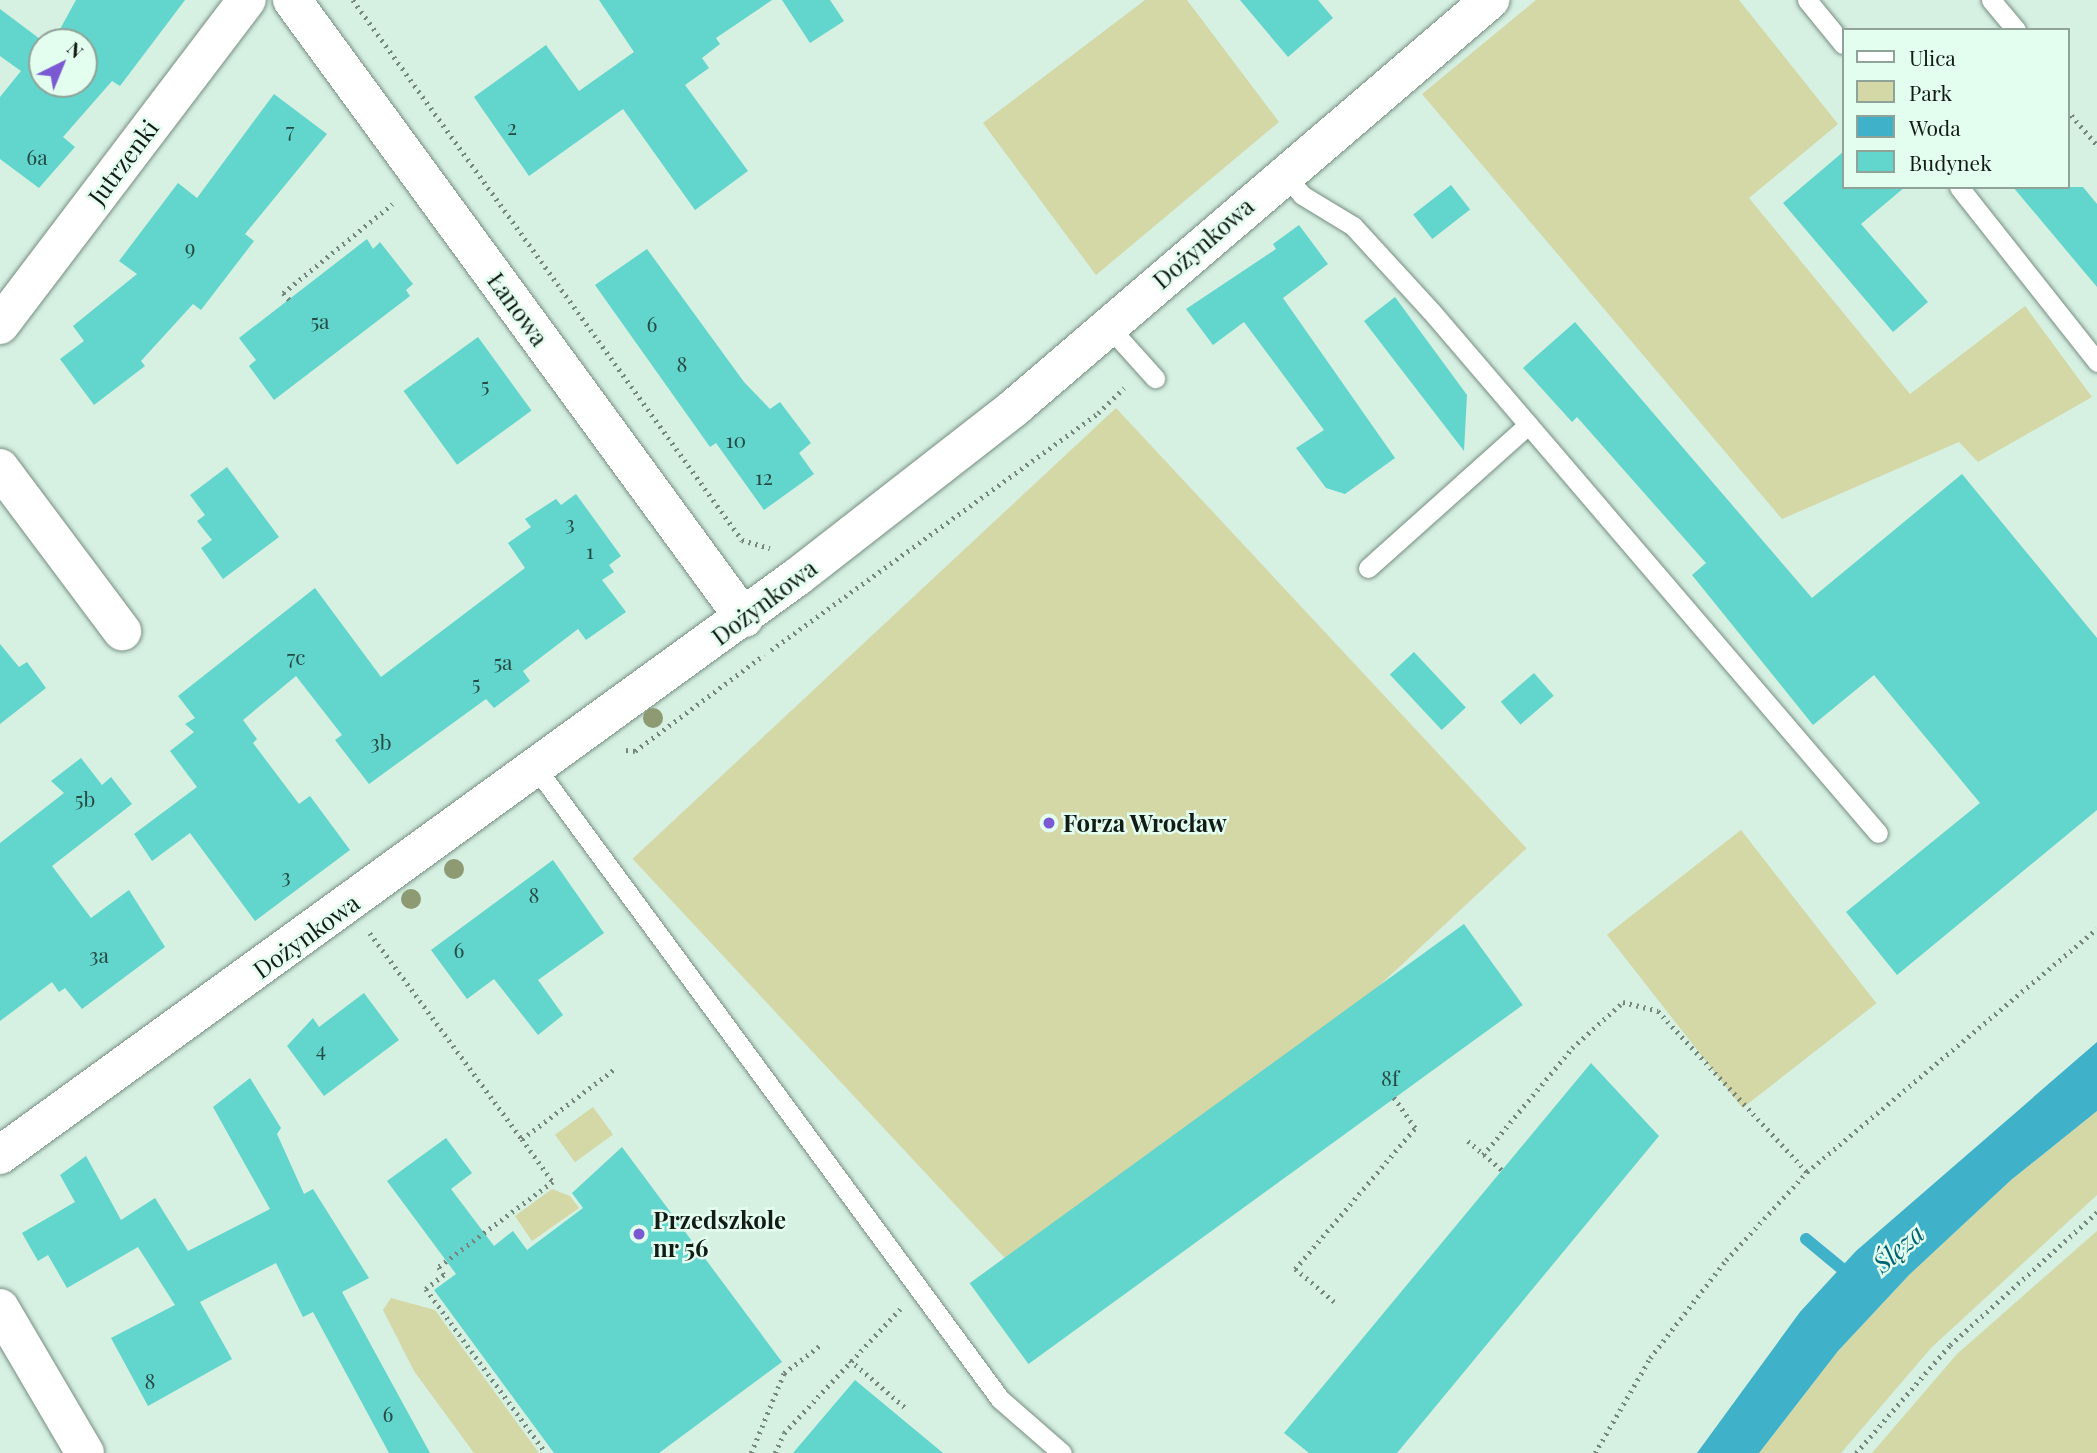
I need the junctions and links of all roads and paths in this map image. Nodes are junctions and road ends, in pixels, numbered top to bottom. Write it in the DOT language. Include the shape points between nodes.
graph roads {
  1 [pos="247,0"];
  2 [pos="292,0"];
  3 [pos="353,0"];
  4 [pos="1489,0"];
  5 [pos="1807,0"];
  6 [pos="1991,0"];
  7 [pos="2014,28"];
  8 [pos="1842,43"];
  9 [pos="2069,112"];
  10 [pos="2097,145"];
  11 [pos="1284,174"];
  12 [pos="1961,189"];
  13 [pos="395,202"];
  14 [pos="289,300"];
  15 [pos="0,324"];
  16 [pos="1109,327"];
  17 [pos="2097,362"];
  18 [pos="1155,377"];
  19 [pos="1528,425"];
  20 [pos="0,468"];
  21 [pos="775,555"];
  22 [pos="1368,568"];
  23 [pos="744,618"];
  24 [pos="122,631"];
  25 [pos="536,768"];
  26 [pos="1878,833"];
  27 [pos="348,905"];
  28 [pos="2097,929"];
  29 [pos="616,1068"];
  30 [pos="1391,1094"];
  31 [pos="522,1139"];
  32 [pos="1468,1141"];
  33 [pos="0,1155"];
  34 [pos="1483,1155"];
  35 [pos="1502,1170"];
  36 [pos="1807,1172"];
  37 [pos="2097,1212"];
  38 [pos="923,1292"];
  39 [pos="1334,1302"];
  40 [pos="0,1307"];
  41 [pos="822,1344"];
  42 [pos="850,1360"];
  43 [pos="907,1409"];
  44 [pos="85,1453"];
  45 [pos="546,1453"];
  46 [pos="751,1453"];
  47 [pos="775,1453"];
  48 [pos="1062,1453"];
  49 [pos="1595,1453"];
  50 [pos="1856,1453"];
  1 -- 15 [label="street, Jutrzenki"];
  2 -- 23 [label="street, Łanowa"];
  3 -- 21 [label="path" via="742,540 768,545"];
  4 -- 11 [label="street, Dożynkowa"];
  5 -- 8 [label="lane"];
  6 -- 7 [label="lane"];
  9 -- 10 [label="path"];
  11 -- 16 [label="street, Dożynkowa"];
  11 -- 19 [label="lane" via="1302,195 1353,226"];
  12 -- 17 [label="lane"];
  13 -- 14 [label="path" via="283,293"];
  16 -- 18 [label="lane"];
  16 -- 23 [label="street, Dożynkowa"];
  19 -- 22 [label="lane"];
  19 -- 26 [label="lane"];
  20 -- 24 [label="street"];
  23 -- 25 [label="street, Dożynkowa"];
  25 -- 27 [label="street, Dożynkowa"];
  25 -- 38 [label="lane"];
  27 -- 31 [label="path"];
  27 -- 33 [label="street, Dożynkowa"];
  28 -- 36 [label="path"];
  29 -- 31 [label="path"];
  30 -- 39 [label="path" via="1415,1128 1295,1269"];
  31 -- 45 [label="path" via="553,1182 439,1267 444,1275 426,1289"];
  32 -- 34 [label="path"];
  34 -- 35 [label="path"];
  34 -- 36 [label="path" via="1572,1048 1623,1002 1658,1011"];
  36 -- 49 [label="path" via="1726,1260 1650,1358"];
  37 -- 50 [label="path" via="1950,1345"];
  38 -- 42 [label="path"];
  38 -- 48 [label="lane" via="1000,1399"];
  40 -- 44 [label="street"];
  41 -- 46 [label="path" via="784,1373"];
  42 -- 43 [label="path"];
  42 -- 47 [label="path" via="784,1433"];
}
